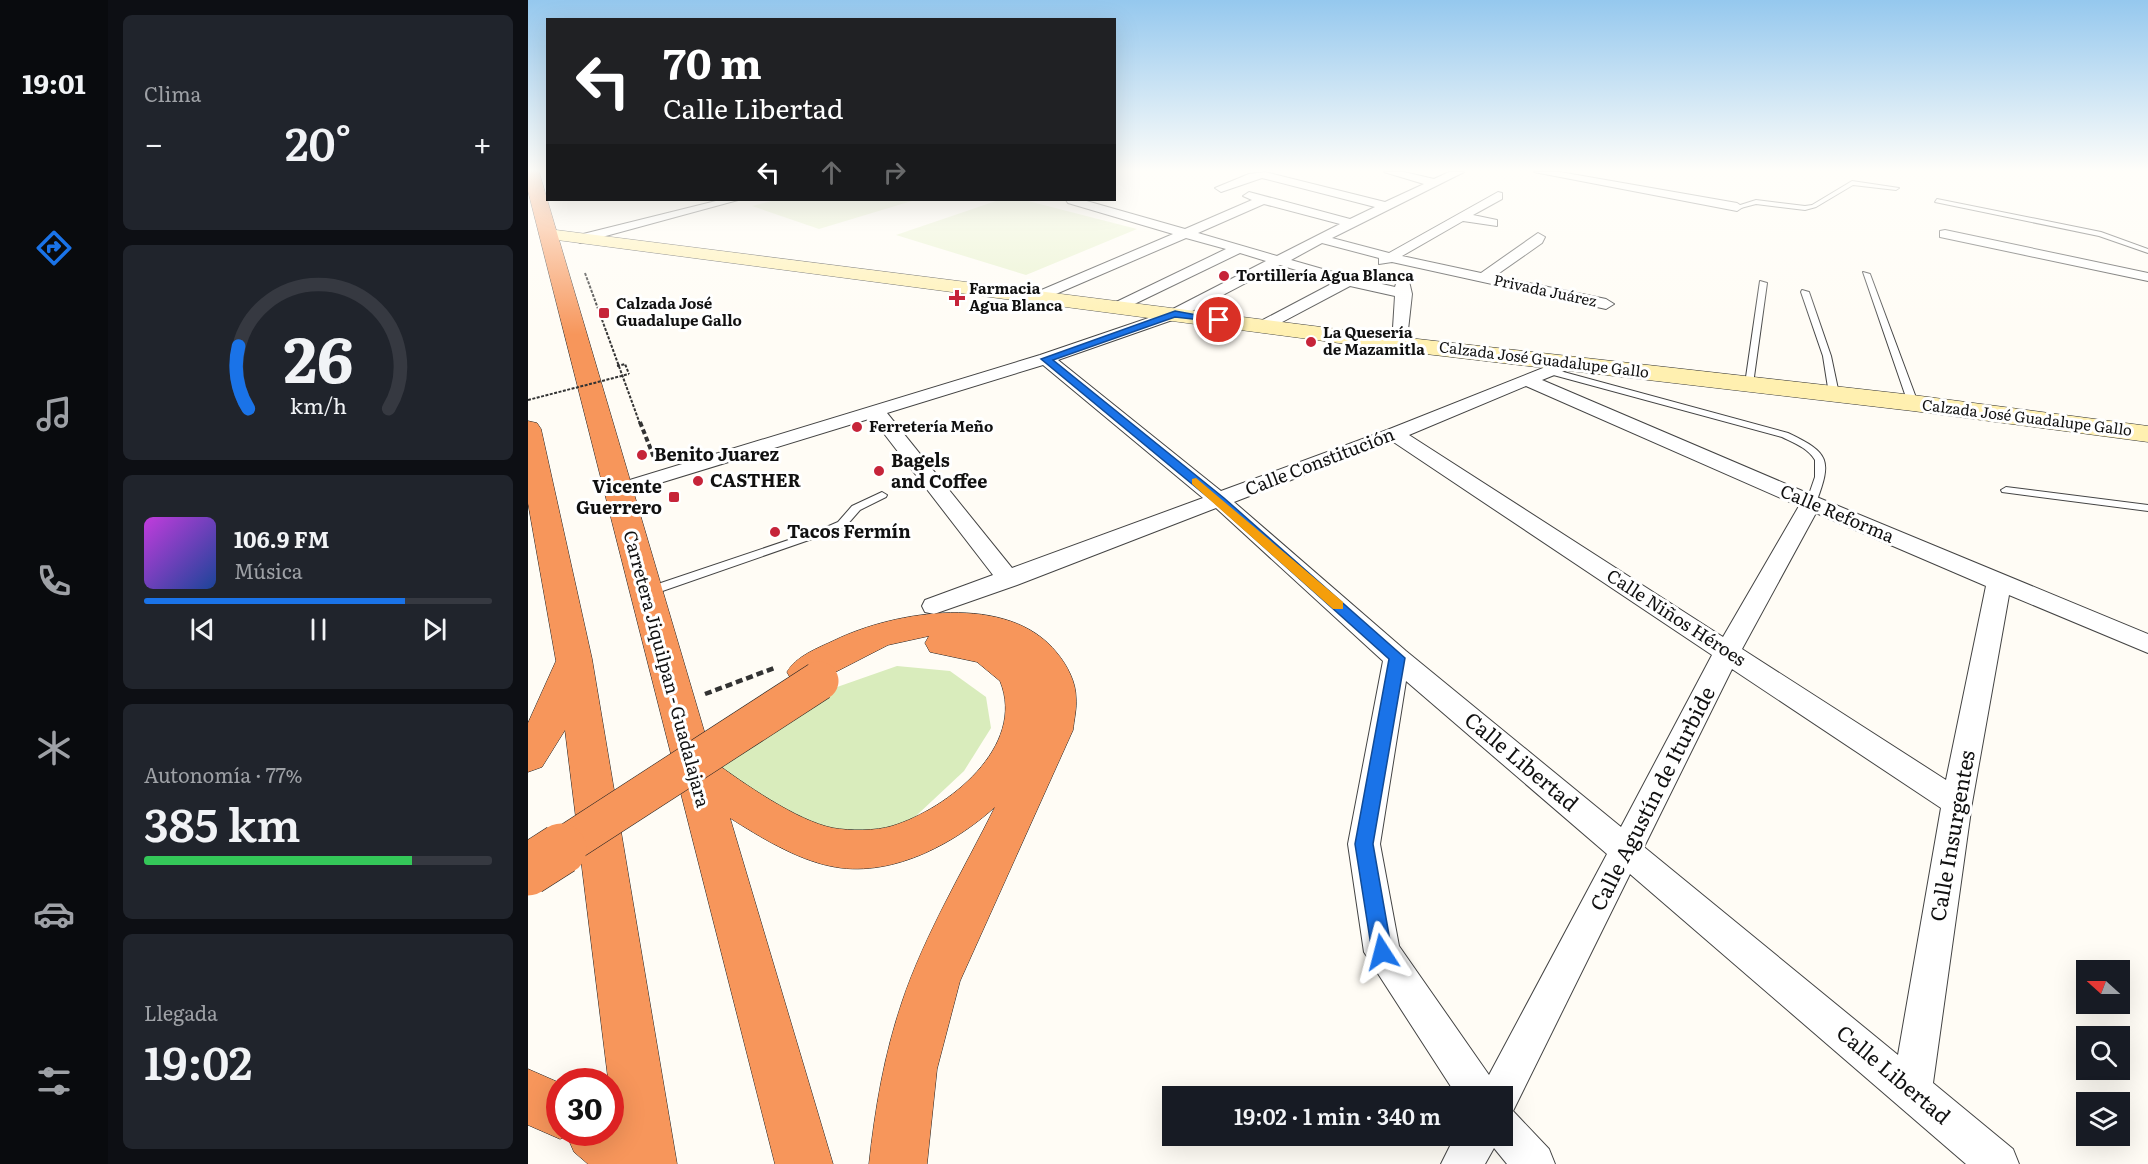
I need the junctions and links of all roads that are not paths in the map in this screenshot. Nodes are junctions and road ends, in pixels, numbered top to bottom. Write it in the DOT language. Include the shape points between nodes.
graph roads {
  1 [pos="546,226"];
  2 [pos="629,226"];
  3 [pos="1165,226"];
  4 [pos="1204,226"];
  5 [pos="1345,226"];
  6 [pos="1445,226"];
  7 [pos="2063,226"];
  8 [pos="1189,233"];
  9 [pos="548,234"];
  10 [pos="1945,234"];
  11 [pos="1538,237"];
  12 [pos="580,239"];
  13 [pos="1321,239"];
  14 [pos="1238,249"];
  15 [pos="2148,251"];
  16 [pos="1396,259"];
  17 [pos="1281,261"];
  18 [pos="1866,274"];
  19 [pos="2148,277"];
  20 [pos="1484,278"];
  21 [pos="1348,281"];
  22 [pos="1762,283"];
  23 [pos="1804,292"];
  24 [pos="1404,294"];
  25 [pos="1037,297"];
  26 [pos="1606,304"];
  27 [pos="1117,307"];
  28 [pos="1175,314"];
  29 [pos="1263,326"];
  30 [pos="1400,344"];
  31 [pos="1046,359"];
  32 [pos="1558,367"];
  33 [pos="1527,380"];
  34 [pos="1749,384"];
  35 [pos="1834,394"];
  36 [pos="1913,403"];
  37 [pos="875,410"];
  38 [pos="528,427"];
  39 [pos="1394,434"];
  40 [pos="2148,434"];
  41 [pos="617,490"];
  42 [pos="2006,490"];
  43 [pos="882,495"];
  44 [pos="1219,500"];
  45 [pos="1811,503"];
  46 [pos="2148,508"];
  47 [pos="1009,580"];
  48 [pos="2000,583"];
  49 [pos="645,593"];
  50 [pos="934,606"];
  51 [pos="2148,644"];
  52 [pos="1727,652"];
  53 [pos="1397,658"];
  54 [pos="574,659"];
  55 [pos="812,676"];
  56 [pos="528,756"];
  57 [pos="693,769"];
  58 [pos="1957,803"];
  59 [pos="528,845"];
  60 [pos="1627,852"];
  61 [pos="528,870"];
  62 [pos="1473,1086"];
  63 [pos="1505,1086"];
  64 [pos="1912,1090"];
  65 [pos="528,1097"];
  66 [pos="546,1105"];
  67 [pos="1513,1139"];
  68 [pos="611,1146"];
  69 [pos="1473,1146"];
  70 [pos="633,1164"];
  71 [pos="648,1164"];
  72 [pos="804,1164"];
  73 [pos="898,1164"];
  74 [pos="1462,1164"];
  75 [pos="1534,1164"];
  76 [pos="1998,1164"];
  1 -- 9 [label="highway, Carretera Jiquilpan - Guadalajara"];
  2 -- 12 [label="street"];
  3 -- 8 [label="street"];
  4 -- 8 [label="street"];
  5 -- 13 [label="street"];
  6 -- 16 [label="street"];
  7 -- 15 [label="lane" via="2101,234"];
  8 -- 14 [label="street"];
  8 -- 25 [label="street"];
  9 -- 12 [label="street, Calzada José Guadalupe Gallo"];
  9 -- 41 [label="highway, Carretera Jiquilpan - Guadalajara"];
  10 -- 19 [label="street"];
  11 -- 20 [label="street"];
  12 -- 25 [label="street, Calzada José Guadalupe Gallo"];
  13 -- 16 [label="street, Privada Juárez"];
  13 -- 17 [label="street"];
  14 -- 17 [label="street"];
  14 -- 27 [label="street"];
  16 -- 20 [label="street, Privada Juárez"];
  16 -- 21 [label="street"];
  16 -- 24 [label="street"];
  17 -- 21 [label="street"];
  17 -- 28 [label="street"];
  18 -- 36 [label="lane"];
  20 -- 26 [label="street, Privada Juárez"];
  21 -- 24 [label="street"];
  21 -- 29 [label="street"];
  22 -- 34 [label="lane"];
  23 -- 35 [label="lane" via="1827,356"];
  24 -- 30 [label="street"];
  25 -- 27 [label="street, Calzada José Guadalupe Gallo"];
  27 -- 28 [label="street, Calzada José Guadalupe Gallo"];
  28 -- 29 [label="street, Calzada José Guadalupe Gallo"];
  28 -- 31 [label="street"];
  29 -- 30 [label="street, Calzada José Guadalupe Gallo"];
  30 -- 32 [label="street, Calzada José Guadalupe Gallo"];
  31 -- 37 [label="street"];
  31 -- 44 [label="street, Calle Libertad"];
  32 -- 33 [label="street, Calle Constitución"];
  32 -- 34 [label="street, Calzada José Guadalupe Gallo"];
  32 -- 45 [label="lane" via="1785,435 1809,447 1820,458 1822,474"];
  33 -- 39 [label="street, Calle Constitución"];
  33 -- 45 [label="street, Calle Reforma"];
  34 -- 35 [label="street, Calzada José Guadalupe Gallo"];
  35 -- 36 [label="street, Calzada José Guadalupe Gallo"];
  36 -- 40 [label="street, Calzada José Guadalupe Gallo"];
  37 -- 41 [label="street"];
  37 -- 47 [label="street"];
  38 -- 54 [label="highway"];
  39 -- 44 [label="street, Calle Constitución"];
  39 -- 52 [label="street, Calle Niños Héroes"];
  41 -- 49 [label="highway, Carretera Jiquilpan - Guadalajara"];
  42 -- 46 [label="lane"];
  43 -- 49 [label="lane" via="856,508 842,524 828,530"];
  44 -- 47 [label="street, Calle Constitución"];
  44 -- 53 [label="street, Calle Libertad"];
  45 -- 48 [label="street, Calle Reforma"];
  45 -- 52 [label="street, Calle Agustín de Iturbide"];
  47 -- 50 [label="street, Calle Constitución"];
  48 -- 51 [label="street, Calle Reforma"];
  48 -- 58 [label="street, Calle Insurgentes"];
  49 -- 57 [label="highway, Carretera Jiquilpan - Guadalajara"];
  52 -- 58 [label="street, Calle Niños Héroes"];
  52 -- 60 [label="street, Calle Agustín de Iturbide"];
  53 -- 60 [label="street, Calle Libertad"];
  53 -- 62 [label="street" via="1364,844 1382,952"];
  54 -- 56 [label="highway" via="551,719"];
  54 -- 71 [label="highway"];
  55 -- 57 [label="highway" via="895,649 936,643 968,646 995,656 1017,674 1025,700 1023,735 998,776 970,806 940,825 889,847 827,846 770,822"];
  55 -- 59 [label="highway"];
  55 -- 61 [label="highway, bridge"];
  55 -- 73 [label="highway" via="852,646 883,634 935,623 1002,632 1034,648 1044,658 1056,683 1058,713 1053,730 922,1013 910,1057"];
  57 -- 72 [label="highway, Carretera Jiquilpan - Guadalajara"];
  58 -- 64 [label="street, Calle Insurgentes"];
  60 -- 63 [label="street, Calle Agustín de Iturbide"];
  60 -- 64 [label="street, Calle Libertad"];
  64 -- 76 [label="street, Calle Libertad"];
  65 -- 66 [label="highway"];
  67 -- 75 [label="street"];
  68 -- 70 [label="highway"];
  69 -- 74 [label="street"];
}
